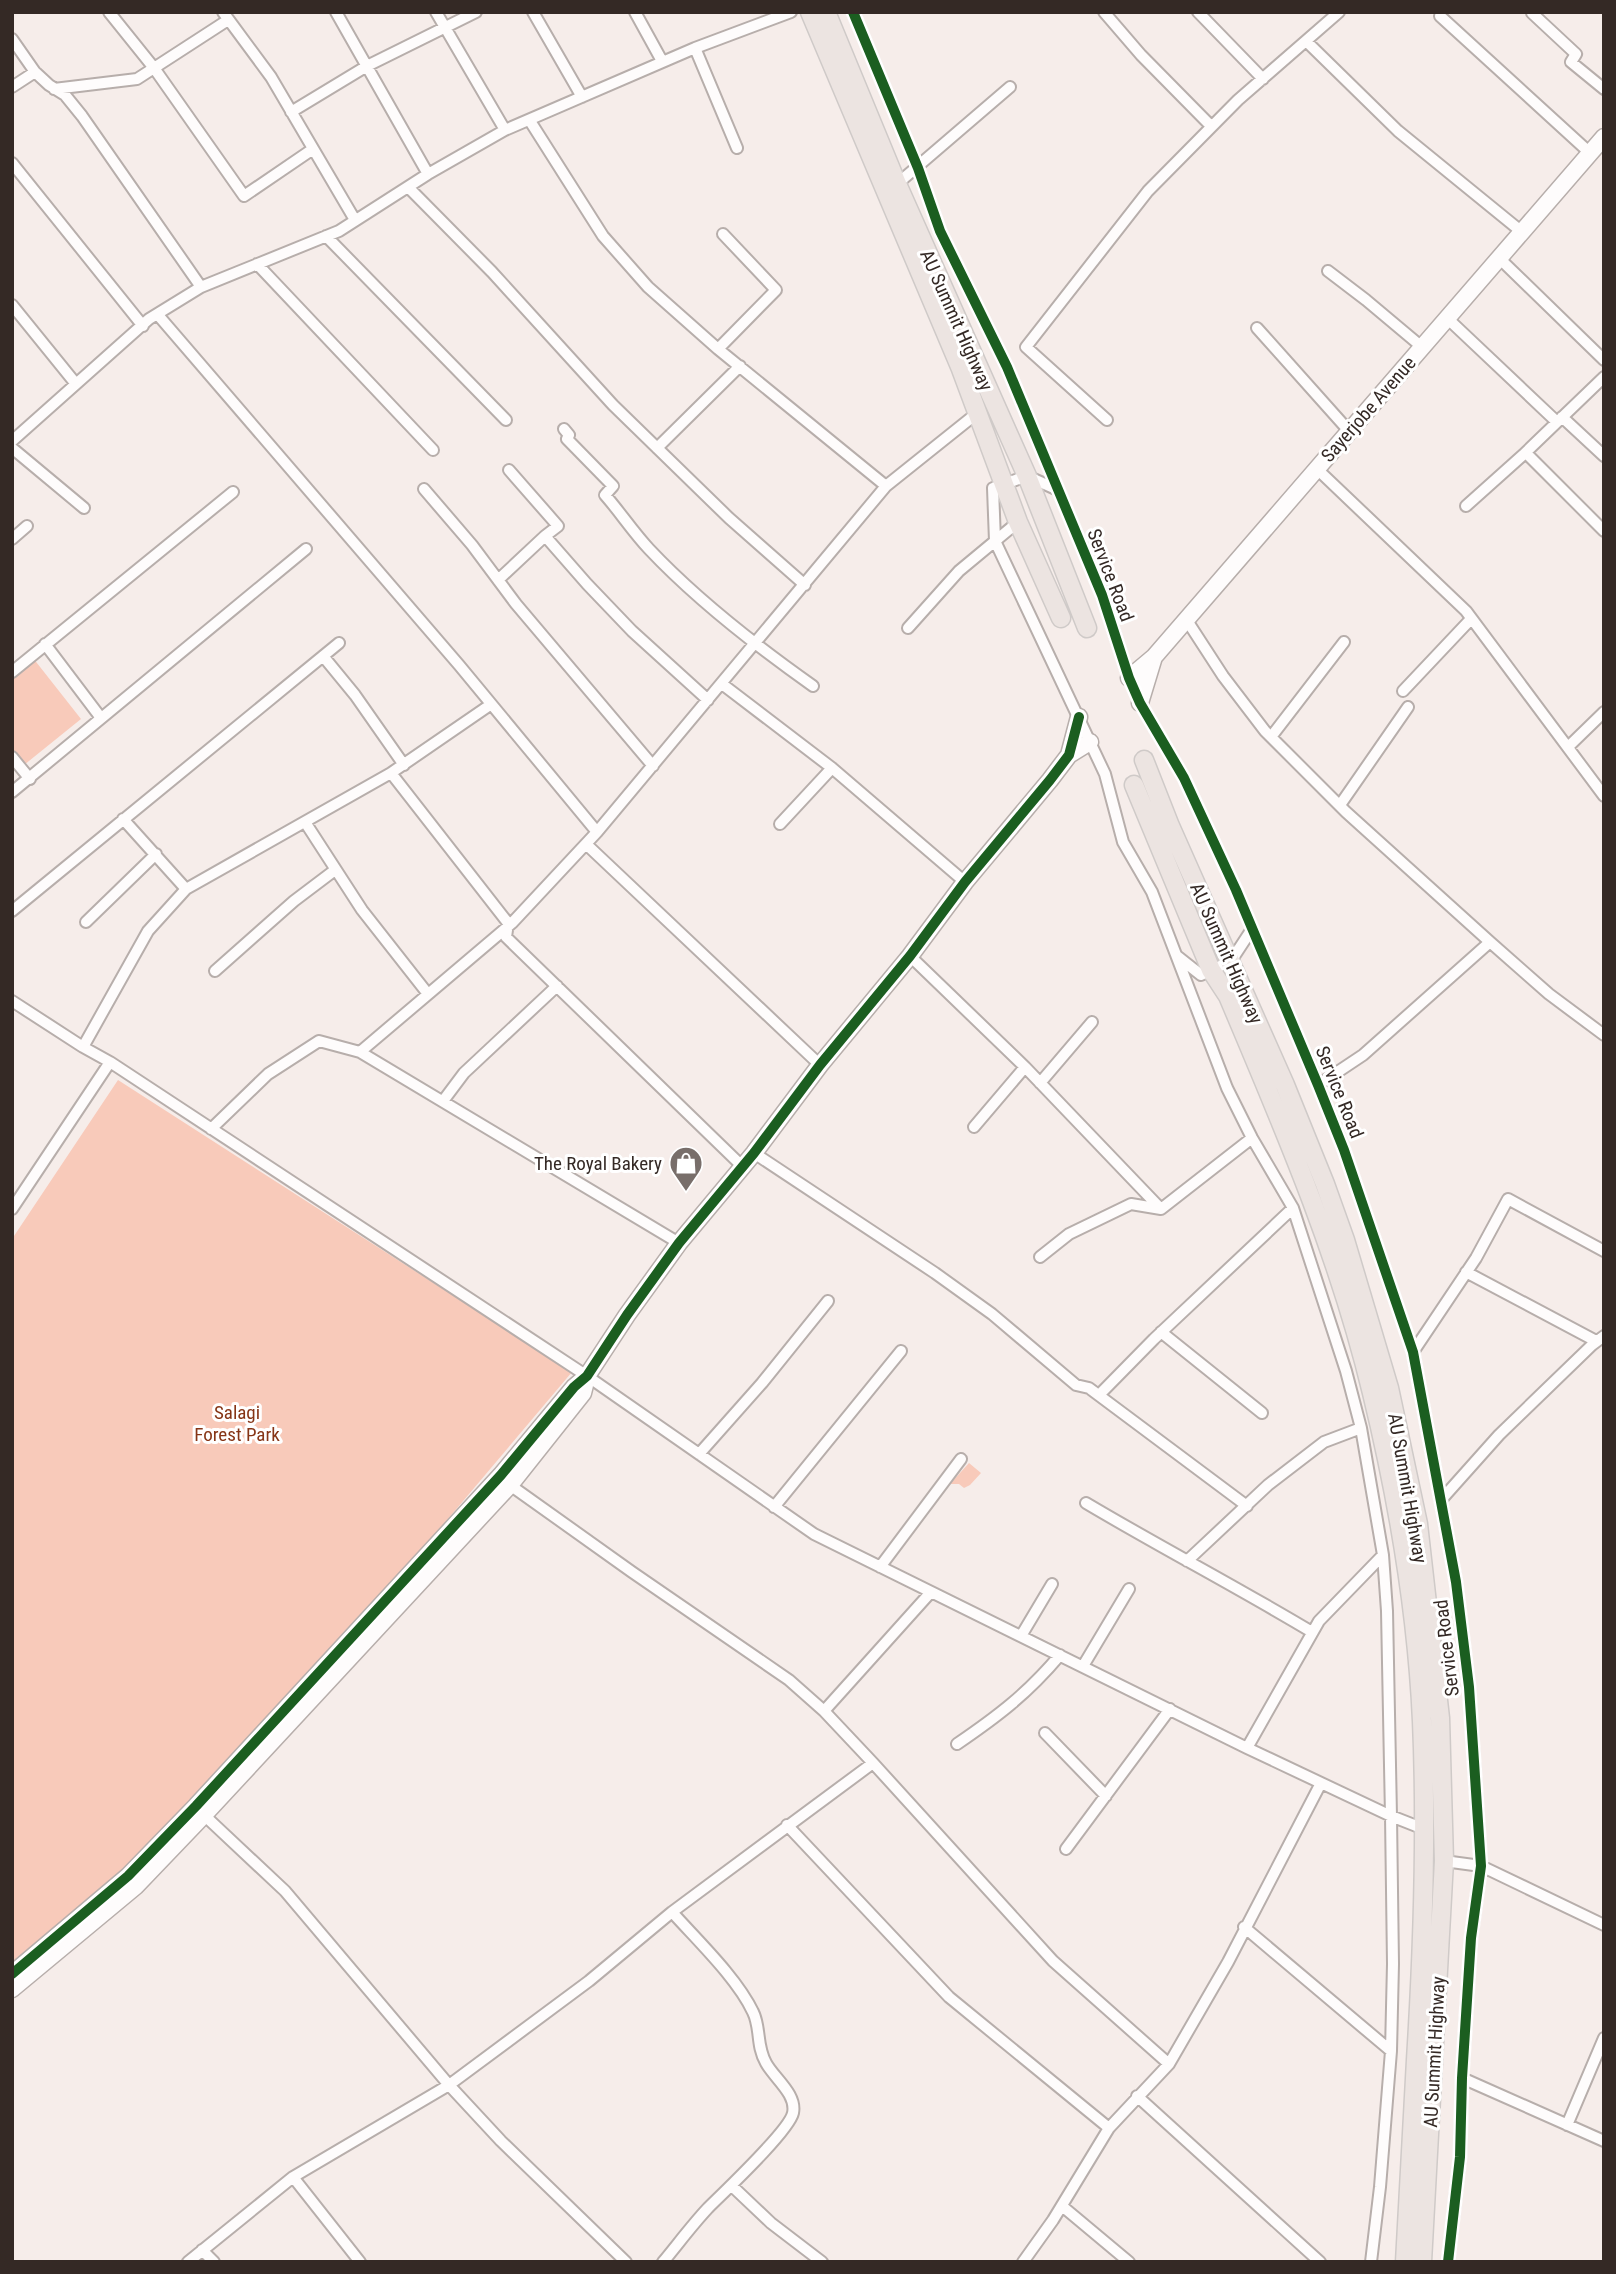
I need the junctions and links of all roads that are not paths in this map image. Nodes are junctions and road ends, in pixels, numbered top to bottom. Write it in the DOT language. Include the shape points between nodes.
graph roads {
  1 [pos="109,12"];
  2 [pos="336,12"];
  3 [pos="436,12"];
  4 [pos="476,12"];
  5 [pos="533,12"];
  6 [pos="635,12"];
  7 [pos="791,12"];
  8 [pos="810,12"];
  9 [pos="826,12"];
  10 [pos="853,12"];
  11 [pos="1104,12"];
  12 [pos="1198,12"];
  13 [pos="1339,12"];
  14 [pos="1532,13"];
  15 [pos="226,16"];
  16 [pos="1440,16"];
  17 [pos="445,28"];
  18 [pos="12,38"];
  19 [pos="1306,41"];
  20 [pos="695,48"];
  21 [pos="662,61"];
  22 [pos="367,66"];
  23 [pos="154,68"];
  24 [pos="35,72"];
  25 [pos="1263,79"];
  26 [pos="12,87"];
  27 [pos="1010,87"];
  28 [pos="54,89"];
  29 [pos="1604,89"];
  30 [pos="582,97"];
  31 [pos="291,112"];
  32 [pos="530,121"];
  33 [pos="1211,126"];
  34 [pos="505,130"];
  35 [pos="1604,137"];
  36 [pos="737,148"];
  37 [pos="313,149"];
  38 [pos="1590,153"];
  39 [pos="12,163"];
  40 [pos="918,168"];
  41 [pos="428,174"];
  42 [pos="897,184"];
  43 [pos="408,187"];
  44 [pos="355,220"];
  45 [pos="1522,232"];
  46 [pos="723,234"];
  47 [pos="326,236"];
  48 [pos="1499,258"];
  49 [pos="257,264"];
  50 [pos="1328,271"];
  51 [pos="201,287"];
  52 [pos="12,305"];
  53 [pos="158,315"];
  54 [pos="1447,318"];
  55 [pos="143,326"];
  56 [pos="1257,328"];
  57 [pos="1422,347"];
  58 [pos="718,349"];
  59 [pos="1604,360"];
  60 [pos="740,366"];
  61 [pos="1604,377"];
  62 [pos="76,384"];
  63 [pos="976,414"];
  64 [pos="506,419"];
  65 [pos="1107,419"];
  66 [pos="1559,419"];
  67 [pos="564,429"];
  68 [pos="1349,431"];
  69 [pos="12,441"];
  70 [pos="12,448"];
  71 [pos="657,448"];
  72 [pos="433,450"];
  73 [pos="1526,453"];
  74 [pos="1604,456"];
  75 [pos="1317,468"];
  76 [pos="509,470"];
  77 [pos="1027,476"];
  78 [pos="886,486"];
  79 [pos="1003,486"];
  80 [pos="424,489"];
  81 [pos="1058,491"];
  82 [pos="233,492"];
  83 [pos="1466,506"];
  84 [pos="84,508"];
  85 [pos="1018,522"];
  86 [pos="27,526"];
  87 [pos="1604,531"];
  88 [pos="545,536"];
  89 [pos="12,539"];
  90 [pos="995,541"];
  91 [pos="306,549"];
  92 [pos="498,580"];
  93 [pos="805,585"];
  94 [pos="1057,610"];
  95 [pos="1186,619"];
  96 [pos="1471,619"];
  97 [pos="908,628"];
  98 [pos="1087,628"];
  99 [pos="1344,642"];
  100 [pos="339,643"];
  101 [pos="756,643"];
  102 [pos="44,644"];
  103 [pos="323,656"];
  104 [pos="1154,657"];
  105 [pos="12,672"];
  106 [pos="1129,678"];
  107 [pos="722,684"];
  108 [pos="813,686"];
  109 [pos="1404,691"];
  110 [pos="708,700"];
  111 [pos="1140,703"];
  112 [pos="490,705"];
  113 [pos="1408,707"];
  114 [pos="1604,712"];
  115 [pos="101,718"];
  116 [pos="1079,718"];
  117 [pos="1271,737"];
  118 [pos="1090,742"];
  119 [pos="1568,747"];
  120 [pos="1069,755"];
  121 [pos="12,757"];
  122 [pos="1144,760"];
  123 [pos="404,765"];
  124 [pos="653,766"];
  125 [pos="832,768"];
  126 [pos="391,773"];
  127 [pos="30,779"];
  128 [pos="1134,785"];
  129 [pos="12,792"];
  130 [pos="1604,796"];
  131 [pos="1340,805"];
  132 [pos="123,820"];
  133 [pos="305,822"];
  134 [pos="780,824"];
  135 [pos="597,832"];
  136 [pos="586,844"];
  137 [pos="156,854"];
  138 [pos="335,870"];
  139 [pos="965,882"];
  140 [pos="186,889"];
  141 [pos="12,911"];
  142 [pos="86,922"];
  143 [pos="506,928"];
  144 [pos="1252,929"];
  145 [pos="1490,942"];
  146 [pos="1175,954"];
  147 [pos="910,956"];
  148 [pos="1231,961"];
  149 [pos="1211,970"];
  150 [pos="215,971"];
  151 [pos="557,986"];
  152 [pos="428,994"];
  153 [pos="12,1001"];
  154 [pos="1091,1022"];
  155 [pos="1604,1035"];
  156 [pos="83,1047"];
  157 [pos="360,1052"];
  158 [pos="110,1062"];
  159 [pos="820,1065"];
  160 [pos="1025,1067"];
  161 [pos="1040,1083"];
  162 [pos="1318,1085"];
  163 [pos="443,1101"];
  164 [pos="974,1127"];
  165 [pos="211,1129"];
  166 [pos="1252,1138"];
  167 [pos="754,1153"];
  168 [pos="742,1166"];
  169 [pos="1293,1208"];
  170 [pos="12,1209"];
  171 [pos="1161,1209"];
  172 [pos="680,1243"];
  173 [pos="1604,1251"];
  174 [pos="1040,1257"];
  175 [pos="1466,1272"];
  176 [pos="828,1301"];
  177 [pos="1161,1332"];
  178 [pos="1600,1339"];
  179 [pos="901,1351"];
  180 [pos="1413,1352"];
  181 [pos="587,1376"];
  182 [pos="1098,1395"];
  183 [pos="1262,1413"];
  184 [pos="1361,1428"];
  185 [pos="699,1454"];
  186 [pos="961,1459"];
  187 [pos="510,1485"];
  188 [pos="1441,1500"];
  189 [pos="1086,1503"];
  190 [pos="1247,1506"];
  191 [pos="775,1507"];
  192 [pos="1383,1555"];
  193 [pos="1187,1561"];
  194 [pos="880,1567"];
  195 [pos="1052,1584"];
  196 [pos="1129,1589"];
  197 [pos="932,1592"];
  198 [pos="1312,1632"];
  199 [pos="1021,1636"];
  200 [pos="1060,1655"];
  201 [pos="1083,1666"];
  202 [pos="1170,1709"];
  203 [pos="824,1712"];
  204 [pos="1045,1733"];
  205 [pos="957,1744"];
  206 [pos="1247,1748"];
  207 [pos="873,1763"];
  208 [pos="1321,1783"];
  209 [pos="1106,1796"];
  210 [pos="204,1815"];
  211 [pos="1391,1816"];
  212 [pos="787,1825"];
  213 [pos="1424,1829"];
  214 [pos="1066,1849"];
  215 [pos="1444,1861"];
  216 [pos="1481,1866"];
  217 [pos="672,1912"];
  218 [pos="1604,1925"];
  219 [pos="1244,1927"];
  220 [pos="12,1973"];
  221 [pos="12,1989"];
  222 [pos="1604,2038"];
  223 [pos="1391,2051"];
  224 [pos="1169,2064"];
  225 [pos="1462,2078"];
  226 [pos="449,2085"];
  227 [pos="1138,2096"];
  228 [pos="1567,2124"];
  229 [pos="1109,2128"];
  230 [pos="1604,2141"];
  231 [pos="293,2177"];
  232 [pos="732,2186"];
  233 [pos="1062,2206"];
  234 [pos="202,2250"];
  235 [pos="188,2262"];
  236 [pos="214,2262"];
  237 [pos="360,2262"];
  238 [pos="626,2262"];
  239 [pos="663,2262"];
  240 [pos="822,2262"];
  241 [pos="1023,2262"];
  242 [pos="1129,2262"];
  243 [pos="1320,2262"];
  244 [pos="1371,2262"];
  245 [pos="1405,2262"];
  246 [pos="1422,2262"];
  247 [pos="1448,2262"];
  1 -- 23 [label="street"];
  2 -- 22 [label="street"];
  3 -- 17 [label="street"];
  4 -- 17 [label="street"];
  5 -- 30 [label="street"];
  6 -- 21 [label="street"];
  7 -- 20 [label="street"];
  8 -- 63 [label="main road, AU Summit Highway"];
  9 -- 42 [label="main road, AU Summit Highway"];
  10 -- 40 [label="street, Service Road"];
  11 -- 33 [label="street"];
  12 -- 25 [label="street"];
  13 -- 19 [label="street"];
  14 -- 29 [label="street" via="1576,54 1571,62"];
  15 -- 23 [label="street"];
  15 -- 31 [label="street"];
  16 -- 38 [label="street"];
  17 -- 22 [label="street"];
  17 -- 34 [label="street"];
  18 -- 24 [label="street"];
  19 -- 25 [label="street"];
  19 -- 45 [label="street" via="1398,131"];
  20 -- 21 [label="street"];
  20 -- 36 [label="street"];
  21 -- 30 [label="street"];
  22 -- 31 [label="street"];
  22 -- 41 [label="street"];
  23 -- 28 [label="street" via="137,79"];
  23 -- 37 [label="street" via="244,196"];
  24 -- 26 [label="street"];
  24 -- 28 [label="street"];
  25 -- 33 [label="street"];
  27 -- 40 [label="street"];
  28 -- 51 [label="street" via="82,116"];
  30 -- 32 [label="street"];
  31 -- 37 [label="street"];
  32 -- 34 [label="street"];
  32 -- 58 [label="street" via="603,236 648,287"];
  33 -- 65 [label="street" via="1148,191 1026,347"];
  34 -- 41 [label="street"];
  35 -- 38 [label="street, Sayerjobe Avenue"];
  37 -- 44 [label="street"];
  38 -- 45 [label="street, Sayerjobe Avenue"];
  39 -- 55 [label="street"];
  40 -- 42 [label="street"];
  40 -- 81 [label="street, Service Road" via="940,231 1007,367"];
  41 -- 43 [label="street"];
  42 -- 77 [label="main road, AU Summit Highway"];
  43 -- 44 [label="street"];
  43 -- 71 [label="street"];
  44 -- 47 [label="street"];
  45 -- 48 [label="street, Sayerjobe Avenue"];
  46 -- 58 [label="street" via="776,290"];
  47 -- 49 [label="street"];
  47 -- 64 [label="street"];
  48 -- 54 [label="street, Sayerjobe Avenue"];
  48 -- 59 [label="street"];
  49 -- 51 [label="street"];
  49 -- 72 [label="street"];
  50 -- 57 [label="street"];
  51 -- 53 [label="street"];
  52 -- 62 [label="street"];
  53 -- 55 [label="street"];
  53 -- 112 [label="street"];
  54 -- 57 [label="street, Sayerjobe Avenue"];
  54 -- 66 [label="street"];
  55 -- 62 [label="street"];
  56 -- 68 [label="street"];
  57 -- 68 [label="street, Sayerjobe Avenue"];
  58 -- 60 [label="street"];
  60 -- 71 [label="street"];
  60 -- 78 [label="street"];
  61 -- 66 [label="street"];
  62 -- 69 [label="street"];
  63 -- 78 [label="street"];
  63 -- 79 [label="main road, AU Summit Highway"];
  66 -- 73 [label="street"];
  66 -- 74 [label="street"];
  67 -- 101 [label="street" via="567,439 613,486 605,495 648,548"];
  68 -- 75 [label="street, Sayerjobe Avenue"];
  70 -- 84 [label="street"];
  71 -- 93 [label="street"];
  73 -- 83 [label="street"];
  73 -- 87 [label="street"];
  75 -- 95 [label="street, Sayerjobe Avenue"];
  75 -- 96 [label="street"];
  76 -- 88 [label="street" via="558,526"];
  77 -- 79 [label="street"];
  77 -- 81 [label="street"];
  77 -- 98 [label="main road, AU Summit Highway"];
  78 -- 93 [label="street"];
  79 -- 85 [label="main road, AU Summit Highway"];
  79 -- 90 [label="street" via="993,488"];
  80 -- 92 [label="street"];
  81 -- 106 [label="street, Service Road" via="1102,595"];
  82 -- 102 [label="street"];
  85 -- 90 [label="street"];
  85 -- 94 [label="main road, AU Summit Highway"];
  86 -- 89 [label="street"];
  88 -- 92 [label="street"];
  88 -- 110 [label="street" via="632,631"];
  90 -- 97 [label="street" via="959,571"];
  90 -- 116 [label="street"];
  91 -- 115 [label="street"];
  92 -- 124 [label="street"];
  93 -- 101 [label="street"];
  95 -- 104 [label="street, Sayerjobe Avenue"];
  95 -- 117 [label="street"];
  96 -- 109 [label="street"];
  96 -- 119 [label="street"];
  99 -- 117 [label="street"];
  100 -- 103 [label="street"];
  101 -- 107 [label="street"];
  101 -- 108 [label="street"];
  102 -- 105 [label="street"];
  102 -- 115 [label="street"];
  103 -- 123 [label="street"];
  103 -- 132 [label="street"];
  104 -- 106 [label="street, Sayerjobe Avenue"];
  104 -- 111 [label="street"];
  106 -- 111 [label="street, Service Road"];
  107 -- 110 [label="street"];
  107 -- 125 [label="street"];
  110 -- 124 [label="street"];
  111 -- 144 [label="street, Service Road" via="1184,778"];
  112 -- 123 [label="street"];
  112 -- 135 [label="street"];
  113 -- 131 [label="street"];
  114 -- 119 [label="street"];
  115 -- 127 [label="street"];
  116 -- 118 [label="street"];
  116 -- 120 [label="street"];
  117 -- 131 [label="street"];
  118 -- 120 [label="street"];
  118 -- 146 [label="street" via="1105,774 1123,842 1152,892"];
  119 -- 130 [label="street"];
  120 -- 139 [label="street"];
  121 -- 127 [label="street"];
  122 -- 148 [label="main road, AU Summit Highway"];
  123 -- 126 [label="street"];
  124 -- 135 [label="street"];
  125 -- 134 [label="street"];
  125 -- 139 [label="street"];
  126 -- 133 [label="street"];
  126 -- 143 [label="street" via="508,923"];
  127 -- 129 [label="street"];
  128 -- 149 [label="main road, AU Summit Highway"];
  131 -- 145 [label="street"];
  132 -- 137 [label="street"];
  132 -- 141 [label="street"];
  133 -- 138 [label="street"];
  133 -- 140 [label="street"];
  135 -- 136 [label="street"];
  136 -- 143 [label="street"];
  136 -- 159 [label="street"];
  137 -- 140 [label="street"];
  137 -- 142 [label="street"];
  138 -- 150 [label="street"];
  138 -- 152 [label="street"];
  139 -- 147 [label="street"];
  140 -- 156 [label="street" via="148,931"];
  143 -- 151 [label="street" via="506,937"];
  143 -- 152 [label="street"];
  144 -- 148 [label="street"];
  144 -- 162 [label="street, Service Road"];
  145 -- 155 [label="street"];
  145 -- 162 [label="street" via="1363,1055"];
  146 -- 149 [label="street" via="1201,975"];
  146 -- 166 [label="street" via="1227,1088"];
  147 -- 159 [label="street"];
  147 -- 160 [label="street"];
  148 -- 149 [label="street"];
  148 -- 215 [label="main road, AU Summit Highway" via="1325,1184 1389,1388 1418,1524 1434,1656"];
  149 -- 213 [label="main road, AU Summit Highway" via="1228,996 1312,1198 1372,1394 1401,1534 1418,1660"];
  151 -- 163 [label="street" via="464,1073"];
  151 -- 168 [label="street"];
  152 -- 157 [label="street"];
  153 -- 156 [label="street"];
  154 -- 161 [label="street"];
  156 -- 158 [label="street"];
  157 -- 163 [label="street"];
  157 -- 165 [label="street" via="319,1041 268,1074"];
  158 -- 165 [label="street"];
  158 -- 170 [label="street"];
  159 -- 167 [label="street"];
  160 -- 161 [label="street"];
  160 -- 164 [label="street"];
  161 -- 171 [label="street"];
  162 -- 180 [label="street, Service Road"];
  163 -- 172 [label="street"];
  165 -- 181 [label="street"];
  166 -- 169 [label="street"];
  166 -- 171 [label="street"];
  167 -- 168 [label="street"];
  167 -- 182 [label="street" via="936,1273 1076,1385"];
  168 -- 172 [label="street"];
  169 -- 177 [label="street"];
  169 -- 184 [label="street"];
  171 -- 174 [label="street" via="1131,1204 1069,1234"];
  172 -- 181 [label="street"];
  173 -- 175 [label="street" via="1508,1199"];
  175 -- 178 [label="street"];
  175 -- 180 [label="street"];
  176 -- 185 [label="street"];
  177 -- 182 [label="street"];
  177 -- 183 [label="street"];
  178 -- 188 [label="street" via="1499,1435"];
  179 -- 191 [label="street"];
  180 -- 188 [label="street, Service Road"];
  181 -- 185 [label="street"];
  181 -- 187 [label="street" via="583,1392"];
  181 -- 220 [label="street" via="186,1816 128,1876"];
  182 -- 190 [label="street"];
  184 -- 190 [label="street" via="1324,1442"];
  184 -- 192 [label="street"];
  185 -- 191 [label="street"];
  186 -- 194 [label="street"];
  187 -- 203 [label="street" via="789,1680"];
  187 -- 210 [label="street"];
  188 -- 216 [label="street, Service Road" via="1469,1687"];
  189 -- 193 [label="street"];
  190 -- 193 [label="street"];
  191 -- 194 [label="street" via="814,1534"];
  192 -- 198 [label="street"];
  192 -- 211 [label="street"];
  193 -- 198 [label="street"];
  194 -- 197 [label="street"];
  195 -- 199 [label="street"];
  196 -- 201 [label="street"];
  197 -- 199 [label="street"];
  197 -- 203 [label="street"];
  198 -- 206 [label="street"];
  199 -- 200 [label="street"];
  200 -- 201 [label="street"];
  200 -- 205 [label="street" via="1036,1684"];
  201 -- 202 [label="street"];
  202 -- 206 [label="street"];
  202 -- 209 [label="street"];
  203 -- 207 [label="street"];
  204 -- 209 [label="street"];
  206 -- 208 [label="street"];
  207 -- 212 [label="street"];
  207 -- 224 [label="street" via="1052,1961"];
  208 -- 211 [label="street"];
  208 -- 219 [label="street"];
  209 -- 214 [label="street"];
  210 -- 221 [label="street" via="136,1886"];
  210 -- 226 [label="street" via="285,1891"];
  211 -- 213 [label="street"];
  211 -- 223 [label="street"];
  212 -- 217 [label="street"];
  212 -- 229 [label="street" via="948,1997"];
  213 -- 245 [label="main road, AU Summit Highway" via="1422,1973"];
  215 -- 216 [label="street"];
  215 -- 246 [label="main road, AU Summit Highway"];
  216 -- 218 [label="street"];
  216 -- 225 [label="street, Service Road" via="1471,1938"];
  217 -- 226 [label="street" via="589,1981"];
  217 -- 232 [label="street" via="746,2001 757,2023 760,2051 793,2103 787,2123"];
  219 -- 223 [label="street"];
  219 -- 224 [label="street"];
  222 -- 228 [label="street"];
  223 -- 244 [label="street"];
  224 -- 227 [label="street"];
  225 -- 228 [label="street"];
  225 -- 247 [label="street, Service Road" via="1460,2157"];
  226 -- 231 [label="street"];
  226 -- 238 [label="street" via="500,2141"];
  227 -- 229 [label="street"];
  227 -- 243 [label="street"];
  228 -- 230 [label="street"];
  229 -- 233 [label="street"];
  231 -- 234 [label="street"];
  231 -- 237 [label="street"];
  232 -- 239 [label="street"];
  232 -- 240 [label="street"];
  233 -- 241 [label="street"];
  233 -- 242 [label="street"];
  234 -- 235 [label="street"];
  234 -- 236 [label="street"];
}
